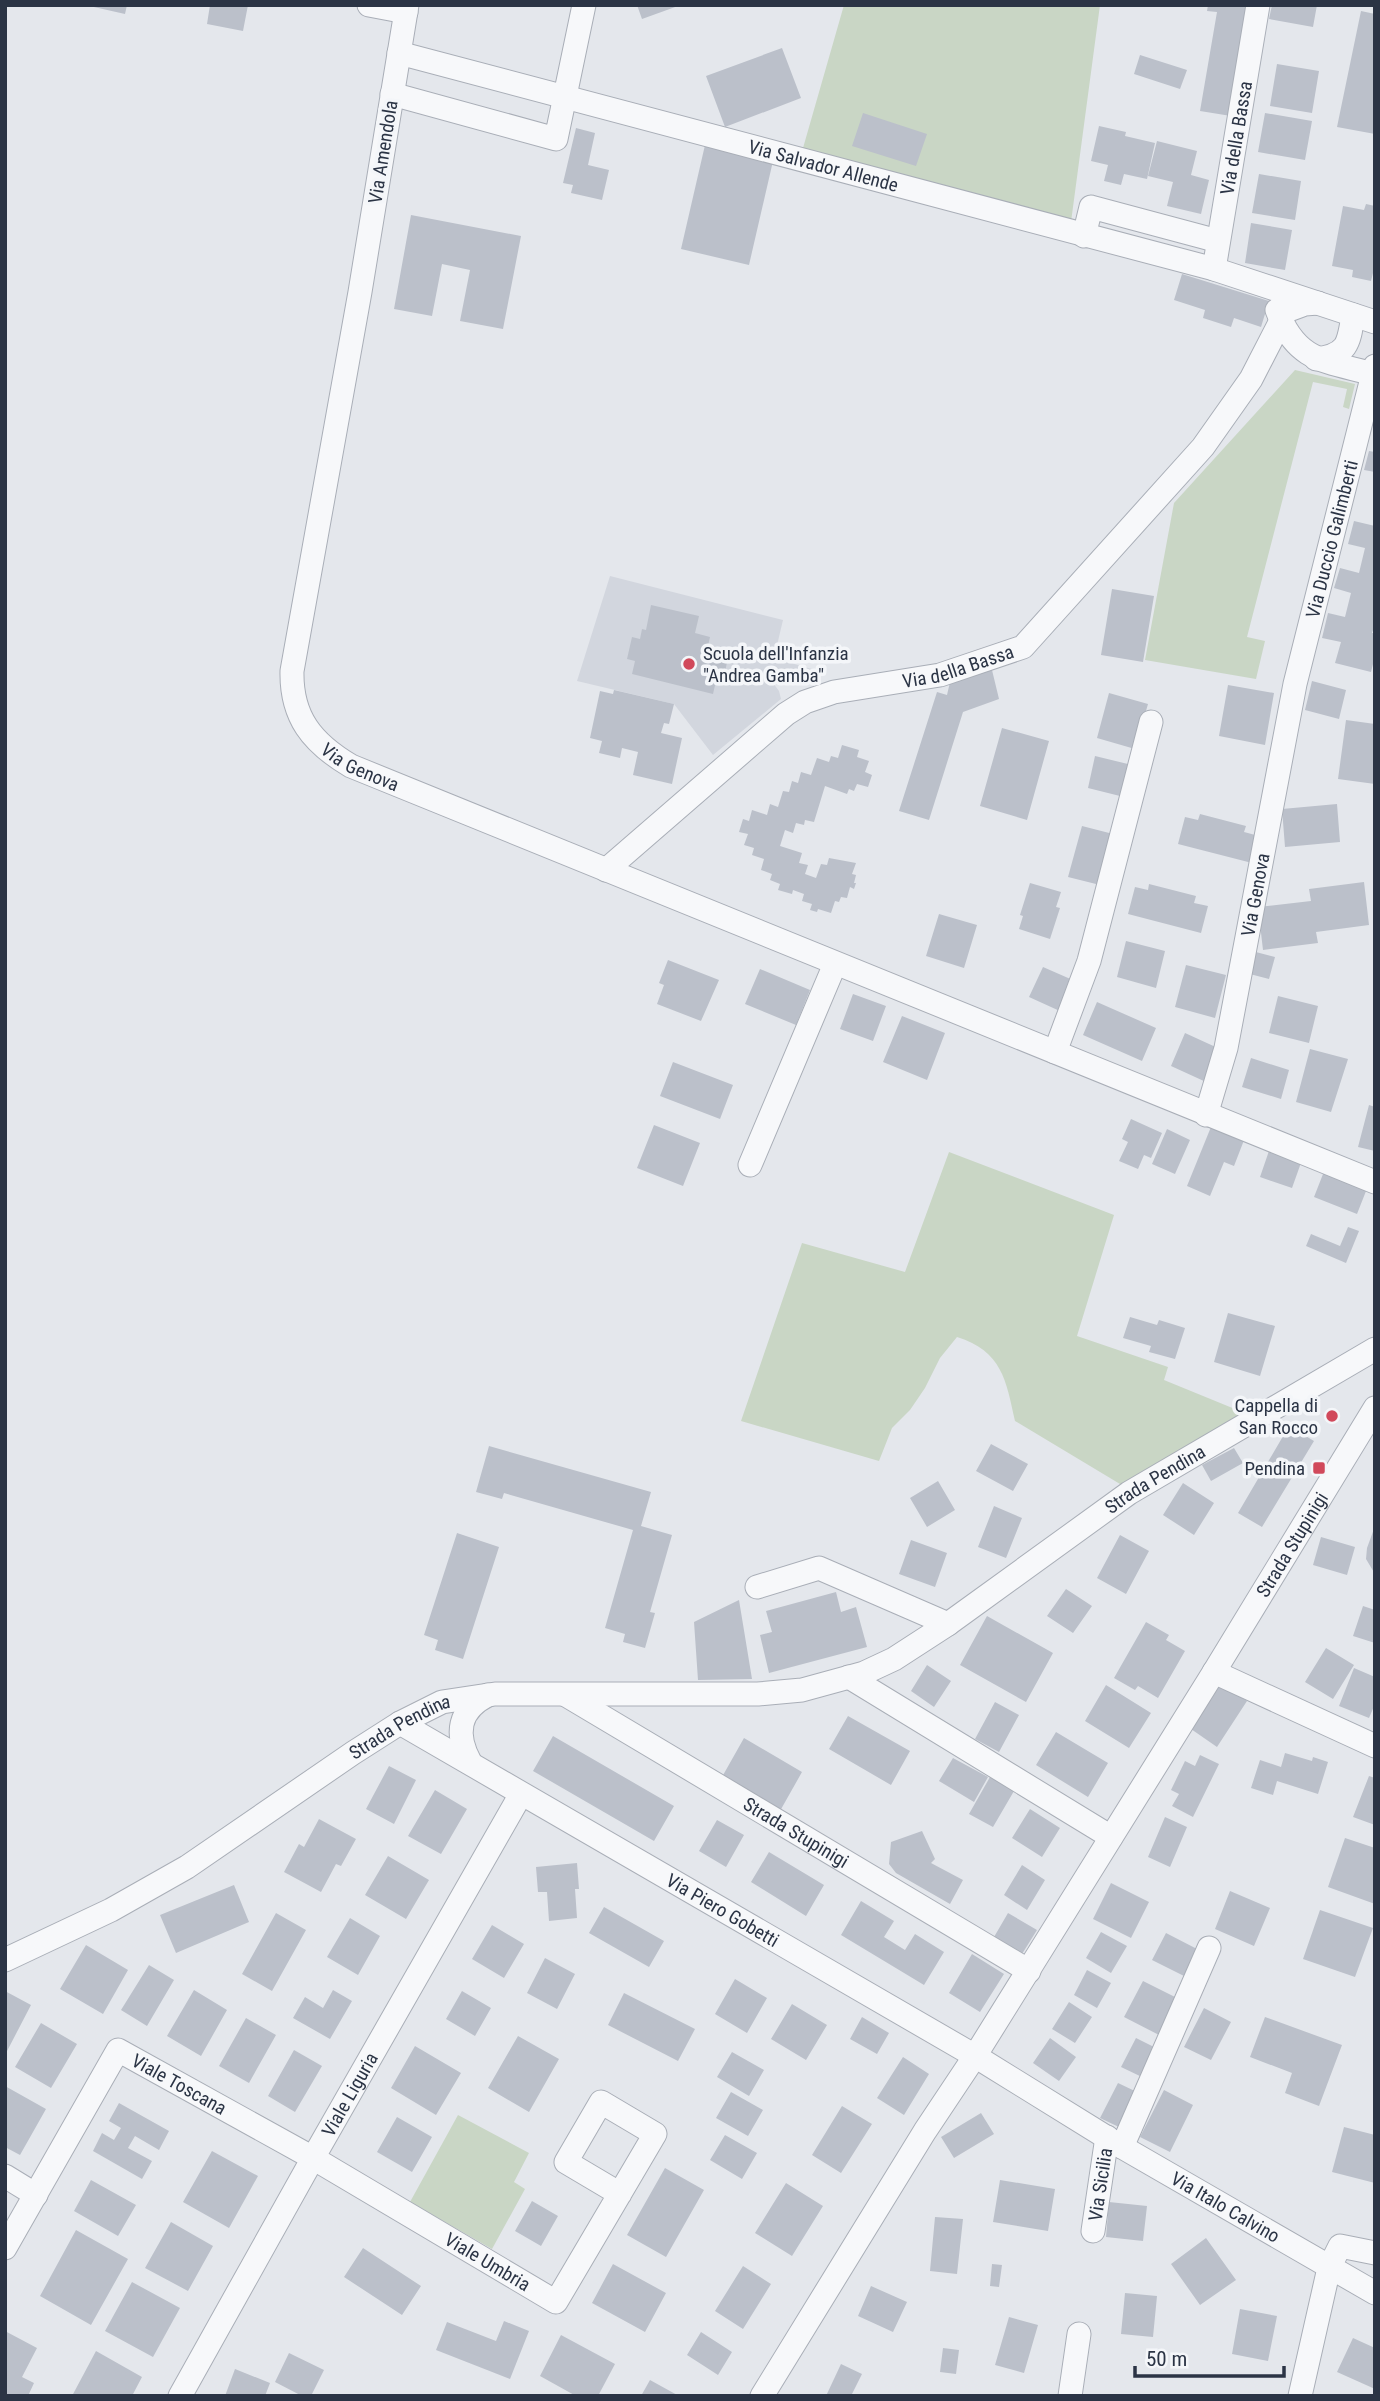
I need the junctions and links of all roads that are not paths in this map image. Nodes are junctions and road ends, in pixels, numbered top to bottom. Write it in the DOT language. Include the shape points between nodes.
graph roads {
  1 [pos="369,5"];
  2 [pos="584,5"];
  3 [pos="1258,5"];
  4 [pos="406,9"];
  5 [pos="399,52"];
  6 [pos="392,94"];
  7 [pos="565,96"];
  8 [pos="1079,235"];
  9 [pos="1219,241"];
  10 [pos="1214,269"];
  11 [pos="1278,290"];
  12 [pos="360,292"];
  13 [pos="1318,303"];
  14 [pos="1364,318"];
  15 [pos="1280,319"];
  16 [pos="1307,353"];
  17 [pos="1374,370"];
  18 [pos="1251,379"];
  19 [pos="1299,672"];
  20 [pos="1151,722"];
  21 [pos="606,870"];
  22 [pos="835,964"];
  23 [pos="1055,1052"];
  24 [pos="1206,1115"];
  25 [pos="750,1165"];
  26 [pos="1375,1182"];
  27 [pos="1375,1349"];
  28 [pos="1375,1408"];
  29 [pos="757,1587"];
  30 [pos="948,1624"];
  31 [pos="1214,1672"];
  32 [pos="849,1677"];
  33 [pos="564,1693"];
  34 [pos="490,1694"];
  35 [pos="400,1723"];
  36 [pos="1375,1746"];
  37 [pos="470,1762"];
  38 [pos="521,1794"];
  39 [pos="1111,1837"];
  40 [pos="1209,1948"];
  41 [pos="5,1960"];
  42 [pos="1029,1971"];
  43 [pos="975,2056"];
  44 [pos="1115,2142"];
  45 [pos="313,2158"];
  46 [pos="5,2176"];
  47 [pos="36,2194"];
  48 [pos="620,2194"];
  49 [pos="1093,2231"];
  50 [pos="5,2248"];
  51 [pos="1375,2253"];
  52 [pos="1329,2268"];
  53 [pos="1375,2293"];
  54 [pos="1079,2334"];
  55 [pos="180,2396"];
  56 [pos="762,2396"];
  57 [pos="1070,2396"];
  58 [pos="1300,2396"];
  1 -- 4 [label="street, Via Amendola"];
  2 -- 7 [label="street"];
  3 -- 9 [label="street, Via della Bassa"];
  4 -- 5 [label="street, Via Amendola"];
  5 -- 6 [label="street, Via Amendola"];
  5 -- 7 [label="street, Via Salvador Allende"];
  6 -- 7 [label="street" via="556,139"];
  6 -- 12 [label="street, Via Amendola"];
  7 -- 8 [label="street, Via Salvador Allende"];
  8 -- 9 [label="street" via="1091,207"];
  8 -- 10 [label="street, Via Salvador Allende"];
  9 -- 10 [label="street, Via della Bassa"];
  10 -- 11 [label="street, Via Salvador Allende"];
  11 -- 13 [label="street, Via Salvador Allende"];
  11 -- 15 [label="street"];
  12 -- 21 [label="street, Via Genova" via="293,660 292,690 299,716 318,744 351,766"];
  13 -- 14 [label="street, Via Salvador Allende"];
  13 -- 15 [label="street" via="1295,306"];
  14 -- 16 [label="street, Via della Bassa" via="1346,346 1330,357"];
  15 -- 16 [label="street"];
  15 -- 18 [label="street, Via della Bassa"];
  16 -- 17 [label="street"];
  16 -- 18 [label="street, Via della Bassa"];
  17 -- 19 [label="street, Via Duccio Galimberti"];
  18 -- 21 [label="street, Via della Bassa" via="1203,447 1023,647 940,675 834,692 805,702"];
  19 -- 24 [label="street, Via Genova" via="1226,1048"];
  20 -- 23 [label="street" via="1089,961"];
  21 -- 22 [label="street, Via Genova"];
  22 -- 23 [label="street, Via Genova"];
  22 -- 25 [label="street"];
  23 -- 24 [label="street, Via Genova"];
  24 -- 26 [label="street, Via Genova"];
  27 -- 30 [label="street, Strada Pendina" via="1129,1493"];
  28 -- 31 [label="street, Strada Stupinigi"];
  29 -- 30 [label="street" via="819,1568"];
  30 -- 32 [label="street, Strada Pendina" via="894,1659"];
  31 -- 36 [label="street"];
  31 -- 39 [label="street, Strada Stupinigi"];
  32 -- 33 [label="street, Strada Pendina" via="802,1690 758,1694"];
  32 -- 39 [label="street"];
  33 -- 34 [label="street, Strada Pendina"];
  33 -- 42 [label="street, Strada Stupinigi"];
  34 -- 35 [label="street, Strada Pendina" via="442,1702"];
  34 -- 37 [label="street" via="473,1704 462,1723 462,1748"];
  35 -- 37 [label="street, Via Piero Gobetti"];
  35 -- 41 [label="street, Strada Pendina" via="187,1867 111,1910"];
  37 -- 38 [label="street, Via Piero Gobetti"];
  38 -- 43 [label="street, Via Piero Gobetti"];
  38 -- 45 [label="street, Viale Liguria"];
  39 -- 42 [label="street, Strada Stupinigi"];
  40 -- 44 [label="street"];
  42 -- 43 [label="street, Strada Stupinigi"];
  43 -- 44 [label="street, Via Italo Calvino"];
  43 -- 56 [label="street, Strada Stupinigi"];
  44 -- 49 [label="street, Via Sicilia"];
  44 -- 52 [label="street, Via Italo Calvino"];
  45 -- 47 [label="street, Viale Toscana" via="118,2050"];
  45 -- 48 [label="street, Viale Umbria" via="556,2302"];
  45 -- 55 [label="street, Viale Liguria"];
  46 -- 47 [label="street"];
  47 -- 50 [label="street, Viale Toscana"];
  51 -- 52 [label="street" via="1340,2246"];
  52 -- 53 [label="street, Via Italo Calvino"];
  52 -- 58 [label="street"];
  54 -- 57 [label="street"];
}
